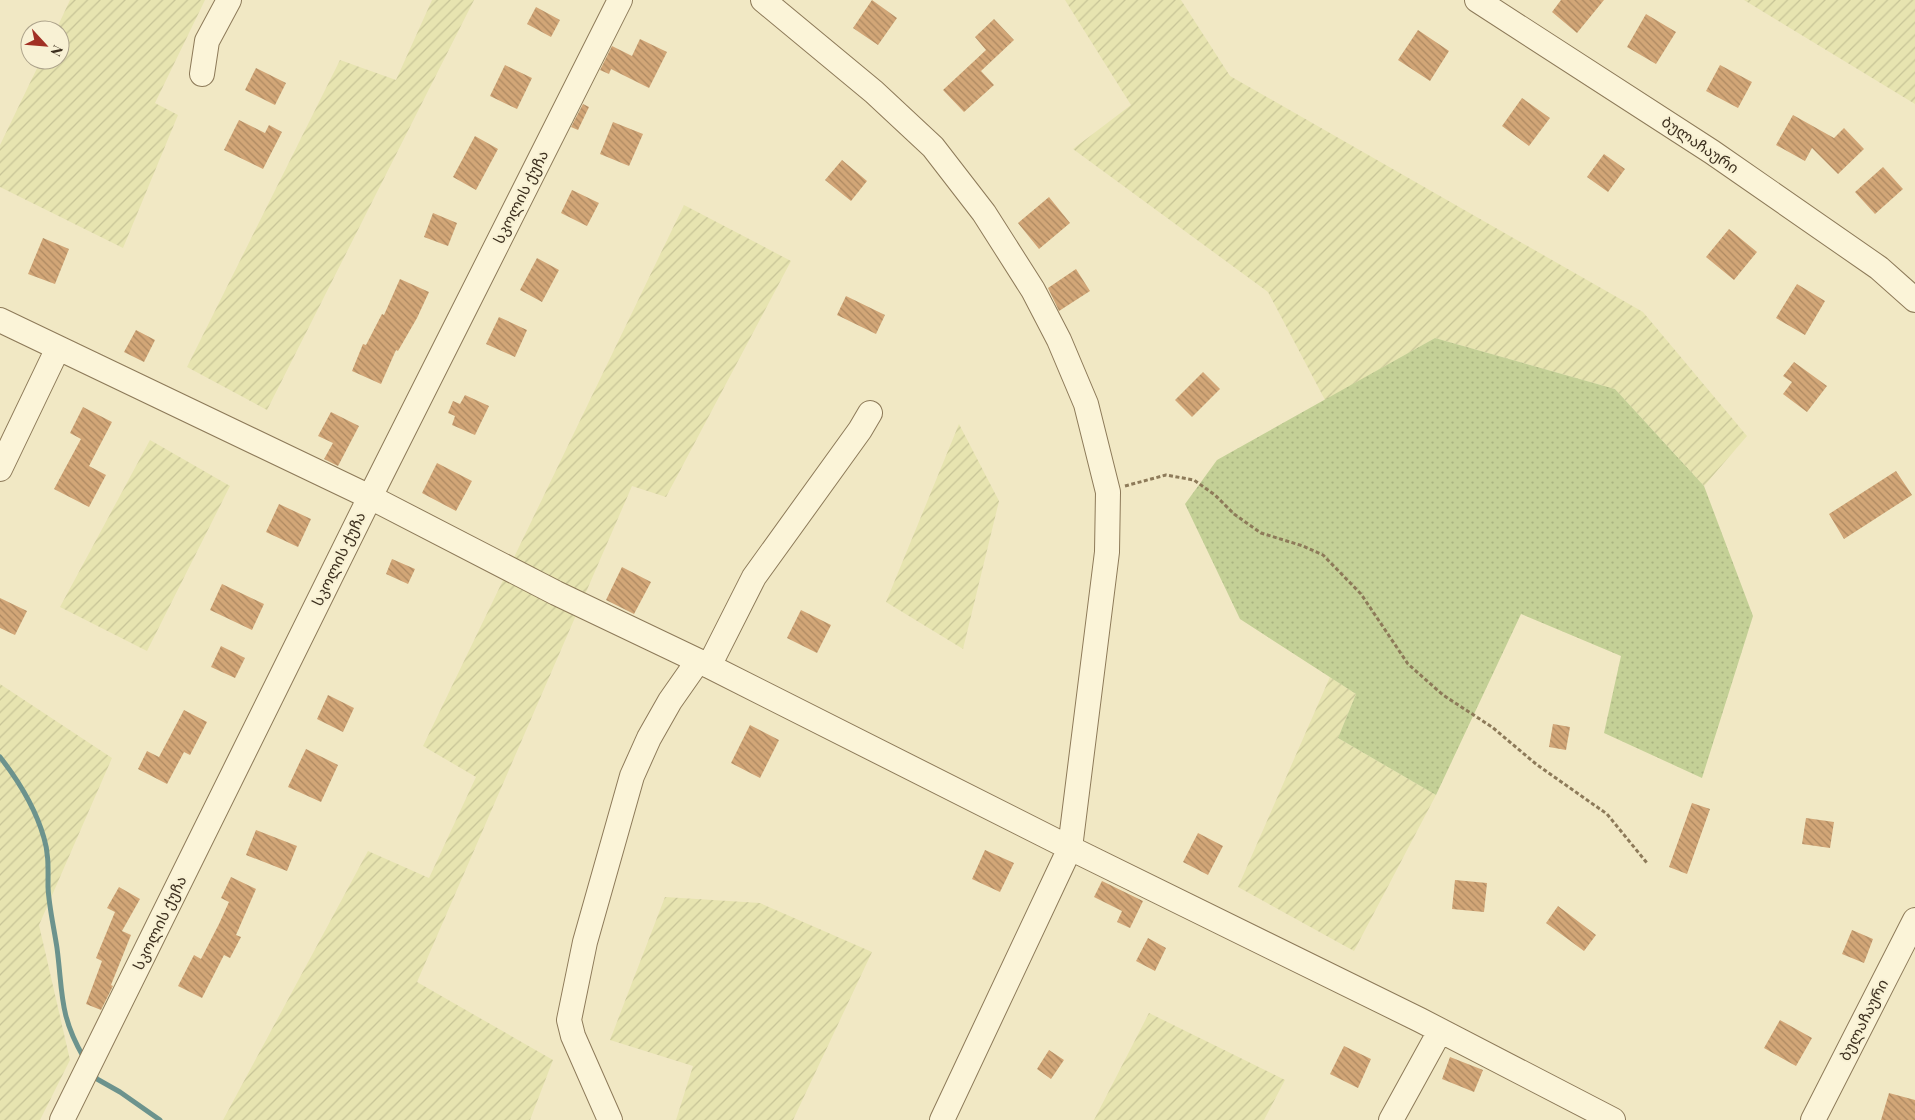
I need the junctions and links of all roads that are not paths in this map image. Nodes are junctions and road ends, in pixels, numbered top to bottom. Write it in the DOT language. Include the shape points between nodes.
graph roads {
  1 [pos="229,0"];
  2 [pos="620,0"];
  3 [pos="762,0"];
  4 [pos="1477,0"];
  5 [pos="202,74"];
  6 [pos="1915,300"];
  7 [pos="0,320"];
  8 [pos="58,348"];
  9 [pos="870,413"];
  10 [pos="0,470"];
  11 [pos="370,497"];
  12 [pos="704,664"];
  13 [pos="1070,848"];
  14 [pos="1915,920"];
  15 [pos="1440,1031"];
  16 [pos="62,1120"];
  17 [pos="610,1120"];
  18 [pos="942,1120"];
  19 [pos="1390,1120"];
  20 [pos="1613,1120"];
  21 [pos="1813,1120"];
  1 -- 5 [label="street" via="207,41"];
  2 -- 11 [label="street, სკოლის ქუჩა"];
  3 -- 13 [label="street" via="874,92 933,147 984,213 1033,290 1086,404 1108,492 1107,552"];
  4 -- 6 [label="street, ბულაჩაური" via="1712,152 1879,268"];
  7 -- 8 [label="street"];
  8 -- 10 [label="street"];
  8 -- 11 [label="street"];
  9 -- 12 [label="street" via="754,577"];
  11 -- 12 [label="street" via="556,593"];
  11 -- 16 [label="street, სკოლის ქუჩა"];
  12 -- 13 [label="street"];
  12 -- 17 [label="street" via="670,701 632,776 585,942 569,1020"];
  13 -- 15 [label="street"];
  13 -- 18 [label="street"];
  14 -- 21 [label="street, ბულაჩაური"];
  15 -- 19 [label="street"];
  15 -- 20 [label="street"];
}
